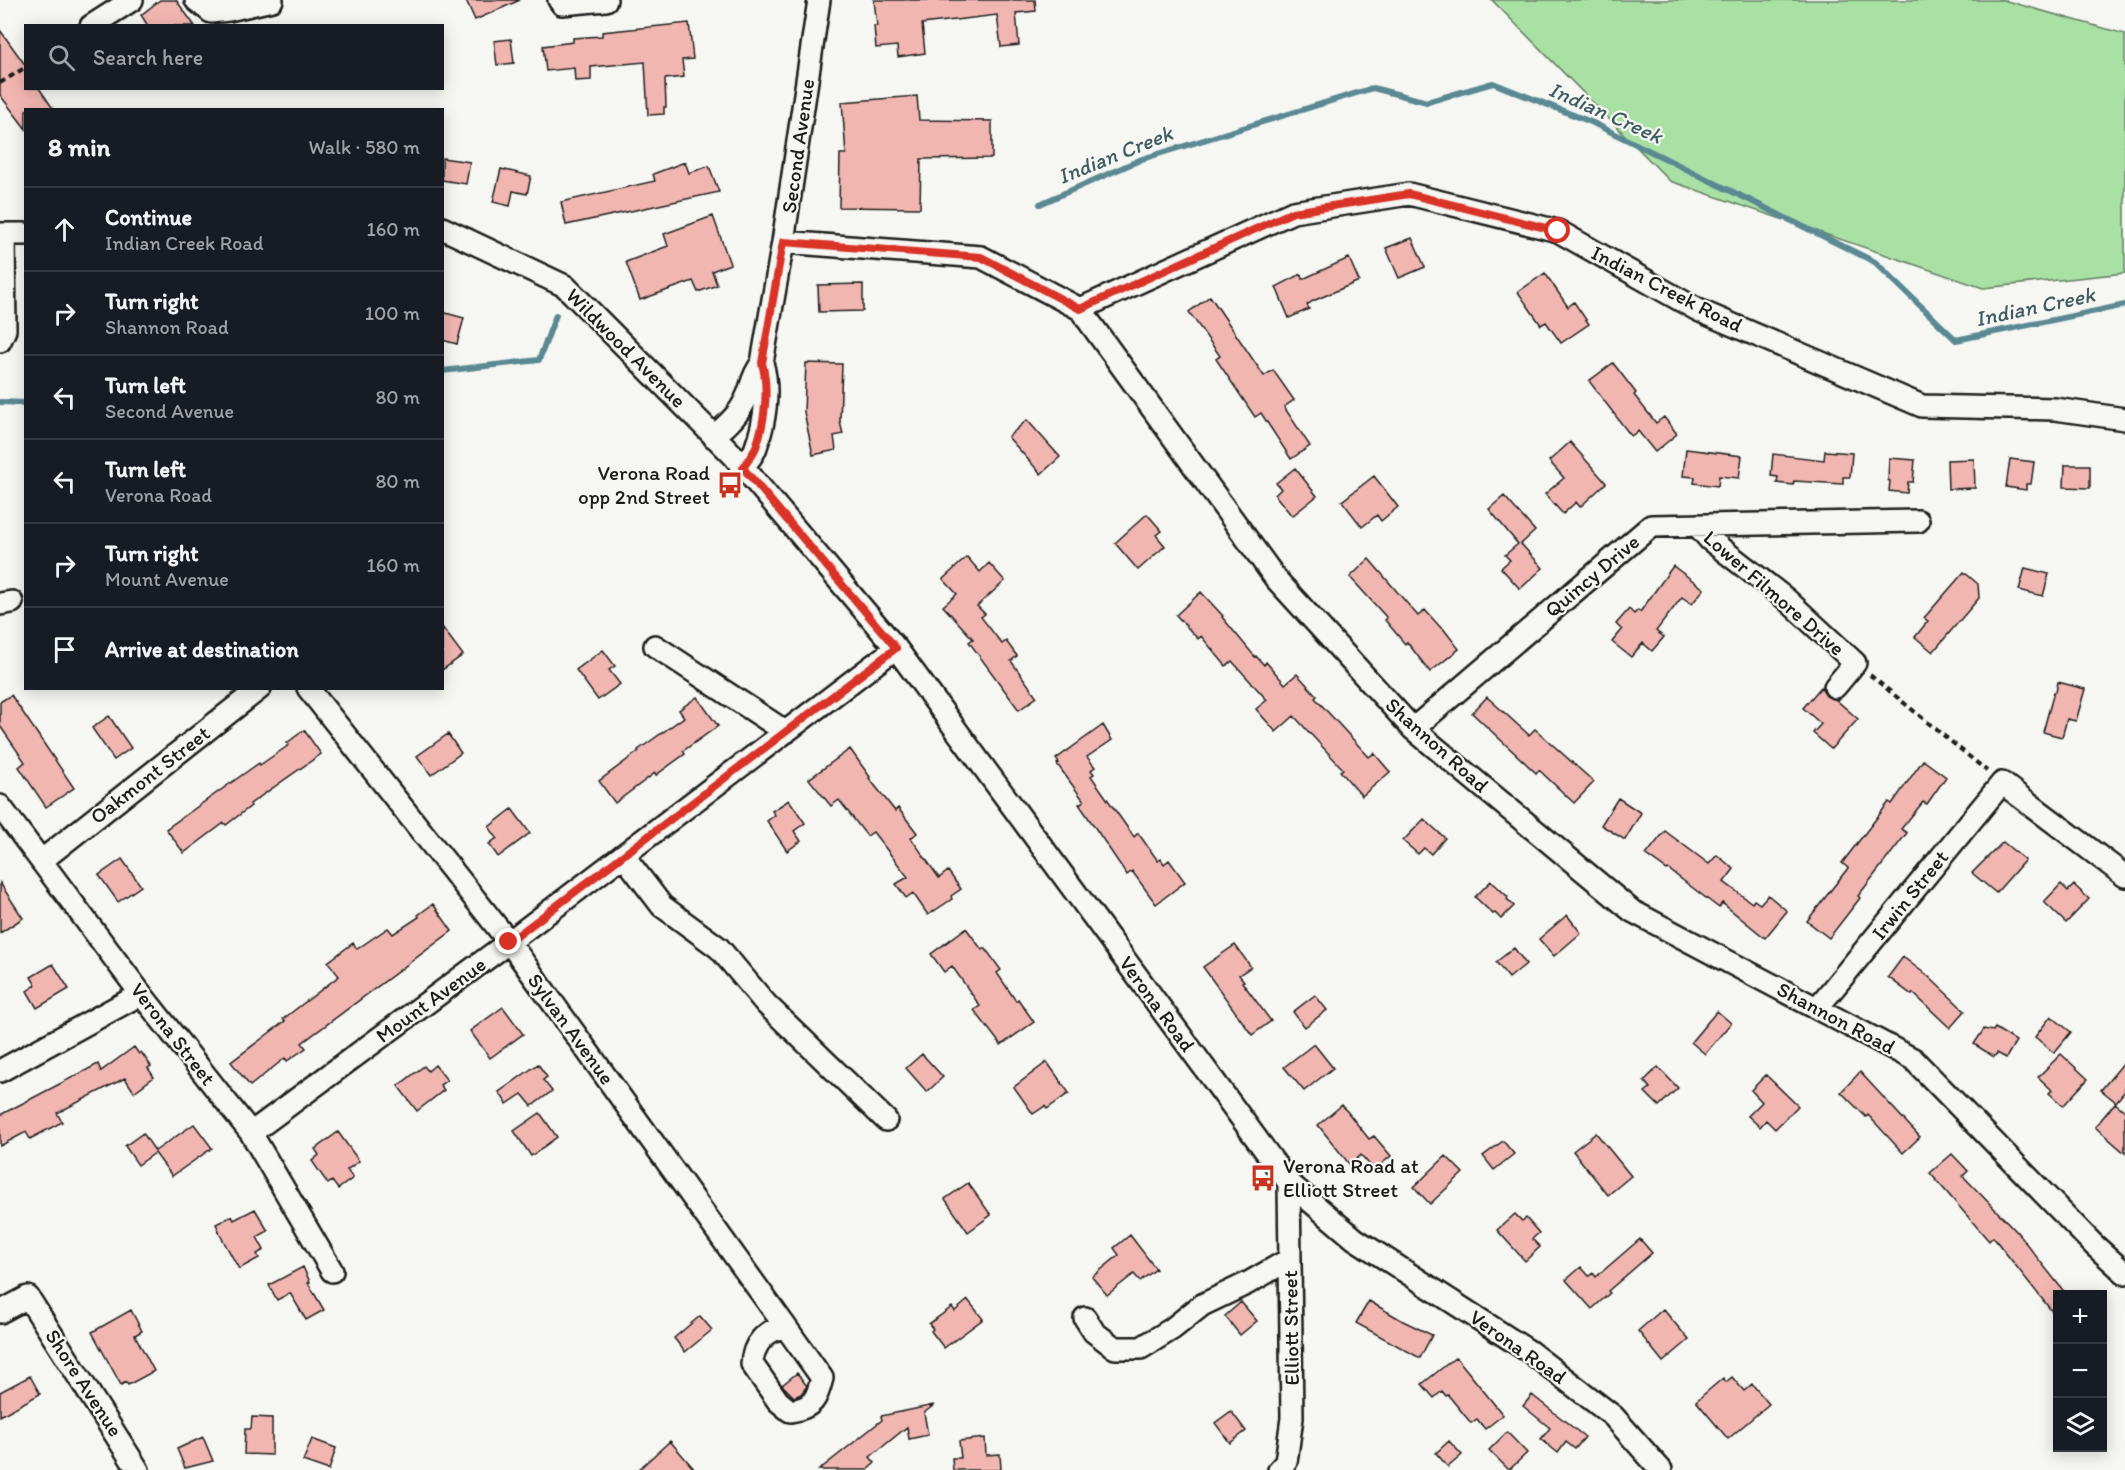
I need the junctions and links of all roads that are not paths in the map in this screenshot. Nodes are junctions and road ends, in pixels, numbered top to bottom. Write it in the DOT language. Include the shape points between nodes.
graph roads {
  1 [pos="132,0"];
  2 [pos="196,0"];
  3 [pos="272,0"];
  4 [pos="606,0"];
  5 [pos="819,0"];
  6 [pos="561,2"];
  7 [pos="94,24"];
  8 [pos="444,229"];
  9 [pos="2,234"];
  10 [pos="24,234"];
  11 [pos="783,242"];
  12 [pos="1080,309"];
  13 [pos="0,341"];
  14 [pos="762,363"];
  15 [pos="2125,420"];
  16 [pos="714,437"];
  17 [pos="738,461"];
  18 [pos="1917,521"];
  19 [pos="1697,525"];
  20 [pos="655,646"];
  21 [pos="896,648"];
  22 [pos="1835,687"];
  23 [pos="257,690"];
  24 [pos="311,690"];
  25 [pos="1413,729"];
  26 [pos="786,732"];
  27 [pos="0,806"];
  28 [pos="624,855"];
  29 [pos="41,861"];
  30 [pos="2125,876"];
  31 [pos="509,942"];
  32 [pos="141,994"];
  33 [pos="1818,1007"];
  34 [pos="0,1071"];
  35 [pos="886,1120"];
  36 [pos="251,1133"];
  37 [pos="1289,1183"];
  38 [pos="1290,1259"];
  39 [pos="332,1271"];
  40 [pos="2125,1273"];
  41 [pos="0,1312"];
  42 [pos="1085,1318"];
  43 [pos="785,1326"];
  44 [pos="138,1470"];
  45 [pos="1278,1470"];
  46 [pos="1661,1470"];
  1 -- 7 [label="street"];
  2 -- 3 [label="street" via="211,12"];
  4 -- 6 [label="street"];
  5 -- 11 [label="street, Second Avenue"];
  8 -- 16 [label="street, Wildwood Avenue" via="565,286"];
  9 -- 10 [label="street"];
  9 -- 13 [label="street" via="4,330"];
  11 -- 12 [label="street, Shannon Road" via="981,257"];
  11 -- 14 [label="street, Second Avenue"];
  12 -- 15 [label="street, Indian Creek Road" via="1293,212 1409,194 1558,231 1698,309 1922,406 2055,410"];
  12 -- 25 [label="street, Shannon Road" via="1276,579"];
  14 -- 16 [label="street, Second Avenue" via="753,375 746,401 732,422"];
  14 -- 17 [label="street, Second Avenue" via="766,377 764,409 756,449"];
  16 -- 17 [label="street, Wildwood Avenue"];
  17 -- 21 [label="street, Verona Road"];
  18 -- 19 [label="street, Quincy Drive"];
  19 -- 22 [label="street, Lower Filmore Drive" via="1855,663"];
  19 -- 25 [label="street, Quincy Drive" via="1651,526"];
  20 -- 26 [label="street"];
  21 -- 26 [label="street, Mount Avenue"];
  21 -- 37 [label="street, Verona Road"];
  23 -- 29 [label="street, Oakmont Street"];
  24 -- 31 [label="street, Sylvan Avenue"];
  25 -- 33 [label="street, Shannon Road" via="1632,911"];
  26 -- 28 [label="street, Mount Avenue"];
  27 -- 29 [label="street, Verona Street"];
  28 -- 31 [label="street, Mount Avenue"];
  28 -- 35 [label="street" via="662,906 719,948 766,1004"];
  29 -- 32 [label="street, Verona Street"];
  30 -- 33 [label="street, Irwin Street" via="2001,783"];
  31 -- 36 [label="street, Mount Avenue"];
  31 -- 43 [label="street, Sylvan Avenue"];
  32 -- 34 [label="street"];
  32 -- 36 [label="street, Verona Street"];
  33 -- 40 [label="street, Shannon Road" via="1913,1059"];
  36 -- 39 [label="street, Verona Street"];
  37 -- 38 [label="street, Elliott Street"];
  37 -- 46 [label="street, Verona Road" via="1355,1239 1530,1352 1613,1416"];
  38 -- 42 [label="street" via="1202,1305 1141,1348 1115,1348 1094,1332"];
  38 -- 45 [label="street, Elliott Street" via="1292,1418 1286,1462"];
  41 -- 44 [label="street, Shore Avenue" via="28,1297"];
  43 -- 43 [label="street, Sylvan Avenue" via="822,1378 812,1403 790,1411 778,1401 752,1364 755,1347 768,1332"];
}
